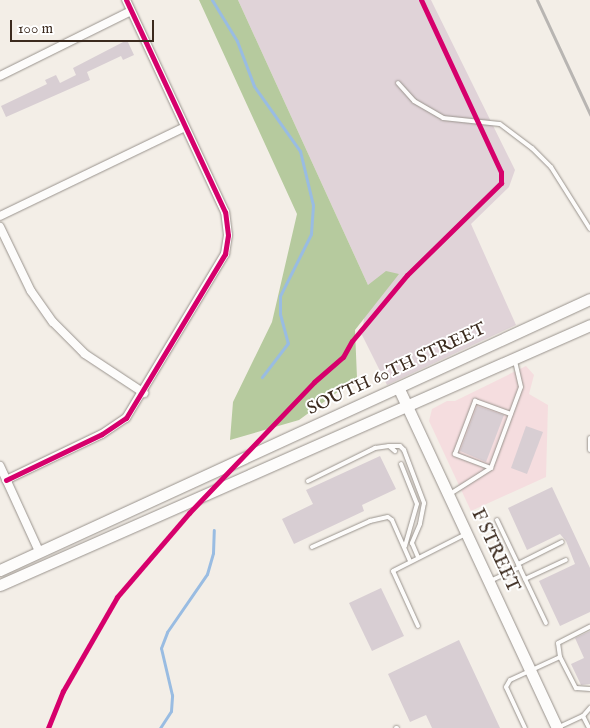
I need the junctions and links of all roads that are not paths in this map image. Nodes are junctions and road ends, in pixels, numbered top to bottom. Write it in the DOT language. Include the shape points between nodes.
graph roads {
  1 [pos="126,0"];
  2 [pos="131,11"];
  3 [pos="0,76"];
  4 [pos="398,83"];
  5 [pos="185,127"];
  6 [pos="0,216"];
  7 [pos="0,227"];
  8 [pos="590,229"];
  9 [pos="590,299"];
  10 [pos="590,324"];
  11 [pos="514,359"];
  12 [pos="399,389"];
  13 [pos="144,392"];
  14 [pos="407,407"];
  15 [pos="511,414"];
  16 [pos="500,424"];
  17 [pos="506,427"];
  18 [pos="495,438"];
  19 [pos="590,438"];
  20 [pos="501,441"];
  21 [pos="389,446"];
  22 [pos="590,450"];
  23 [pos="395,451"];
  24 [pos="490,451"];
  25 [pos="496,454"];
  26 [pos="401,464"];
  27 [pos="0,466"];
  28 [pos="491,468"];
  29 [pos="6,480"];
  30 [pos="308,481"];
  31 [pos="448,495"];
  32 [pos="498,520"];
  33 [pos="466,534"];
  34 [pos="562,542"];
  35 [pos="312,547"];
  36 [pos="405,548"];
  37 [pos="39,551"];
  38 [pos="418,557"];
  39 [pos="566,560"];
  40 [pos="410,561"];
  41 [pos="519,565"];
  42 [pos="0,570"];
  43 [pos="525,579"];
  44 [pos="488,581"];
  45 [pos="0,585"];
  46 [pos="546,623"];
  47 [pos="418,626"];
  48 [pos="590,627"];
  49 [pos="560,657"];
  50 [pos="530,670"];
  51 [pos="590,689"];
  52 [pos="590,708"];
  53 [pos="583,716"];
  54 [pos="525,728"];
  55 [pos="557,728"];
  56 [pos="589,728"];
  1 -- 2 [label="street"];
  2 -- 3 [label="street"];
  2 -- 5 [label="street"];
  4 -- 8 [label="lane" via="414,101 443,118 500,124 532,148 551,167"];
  5 -- 6 [label="street"];
  5 -- 13 [label="street" via="224,212 228,235 222,260"];
  7 -- 13 [label="street" via="31,291 53,322 85,354"];
  9 -- 12 [label="main road, SOUTH 60TH STREET"];
  10 -- 11 [label="main road, SOUTH 60TH STREET"];
  11 -- 14 [label="main road, SOUTH 60TH STREET"];
  11 -- 15 [label="lane" via="521,387"];
  12 -- 14 [label="main road, F STREET"];
  12 -- 37 [label="main road, SOUTH 60TH STREET"];
  13 -- 29 [label="street" via="134,410 115,427"];
  14 -- 31 [label="main road, F STREET"];
  14 -- 45 [label="main road, SOUTH 60TH STREET"];
  15 -- 17 [label="lane"];
  15 -- 28 [label="lane" via="475,401 455,454"];
  16 -- 17 [label="lane"];
  17 -- 20 [label="lane"];
  18 -- 20 [label="lane"];
  19 -- 22 [label="lane"];
  20 -- 25 [label="lane"];
  21 -- 23 [label="lane"];
  21 -- 30 [label="lane" via="375,448"];
  21 -- 38 [label="lane" via="400,446 404,450 424,502 412,543"];
  24 -- 25 [label="lane"];
  25 -- 28 [label="lane"];
  26 -- 36 [label="lane" via="416,504"];
  27 -- 29 [label="street"];
  28 -- 31 [label="lane"];
  29 -- 37 [label="street"];
  31 -- 33 [label="main road, F STREET"];
  32 -- 41 [label="lane"];
  33 -- 38 [label="lane"];
  33 -- 44 [label="main road, F STREET"];
  34 -- 41 [label="lane"];
  35 -- 36 [label="lane" via="384,517 392,520"];
  36 -- 40 [label="lane"];
  37 -- 42 [label="main road, SOUTH 60TH STREET"];
  38 -- 40 [label="lane"];
  39 -- 43 [label="lane"];
  40 -- 47 [label="lane" via="392,574"];
  41 -- 43 [label="lane"];
  41 -- 44 [label="lane"];
  43 -- 46 [label="lane"];
  44 -- 50 [label="main road, F STREET"];
  48 -- 49 [label="lane" via="558,643"];
  49 -- 50 [label="lane"];
  49 -- 51 [label="lane" via="576,688"];
  50 -- 54 [label="lane" via="510,680 506,687"];
  50 -- 55 [label="main road, F STREET"];
  52 -- 53 [label="lane"];
  53 -- 55 [label="lane"];
  53 -- 56 [label="lane"];
}
